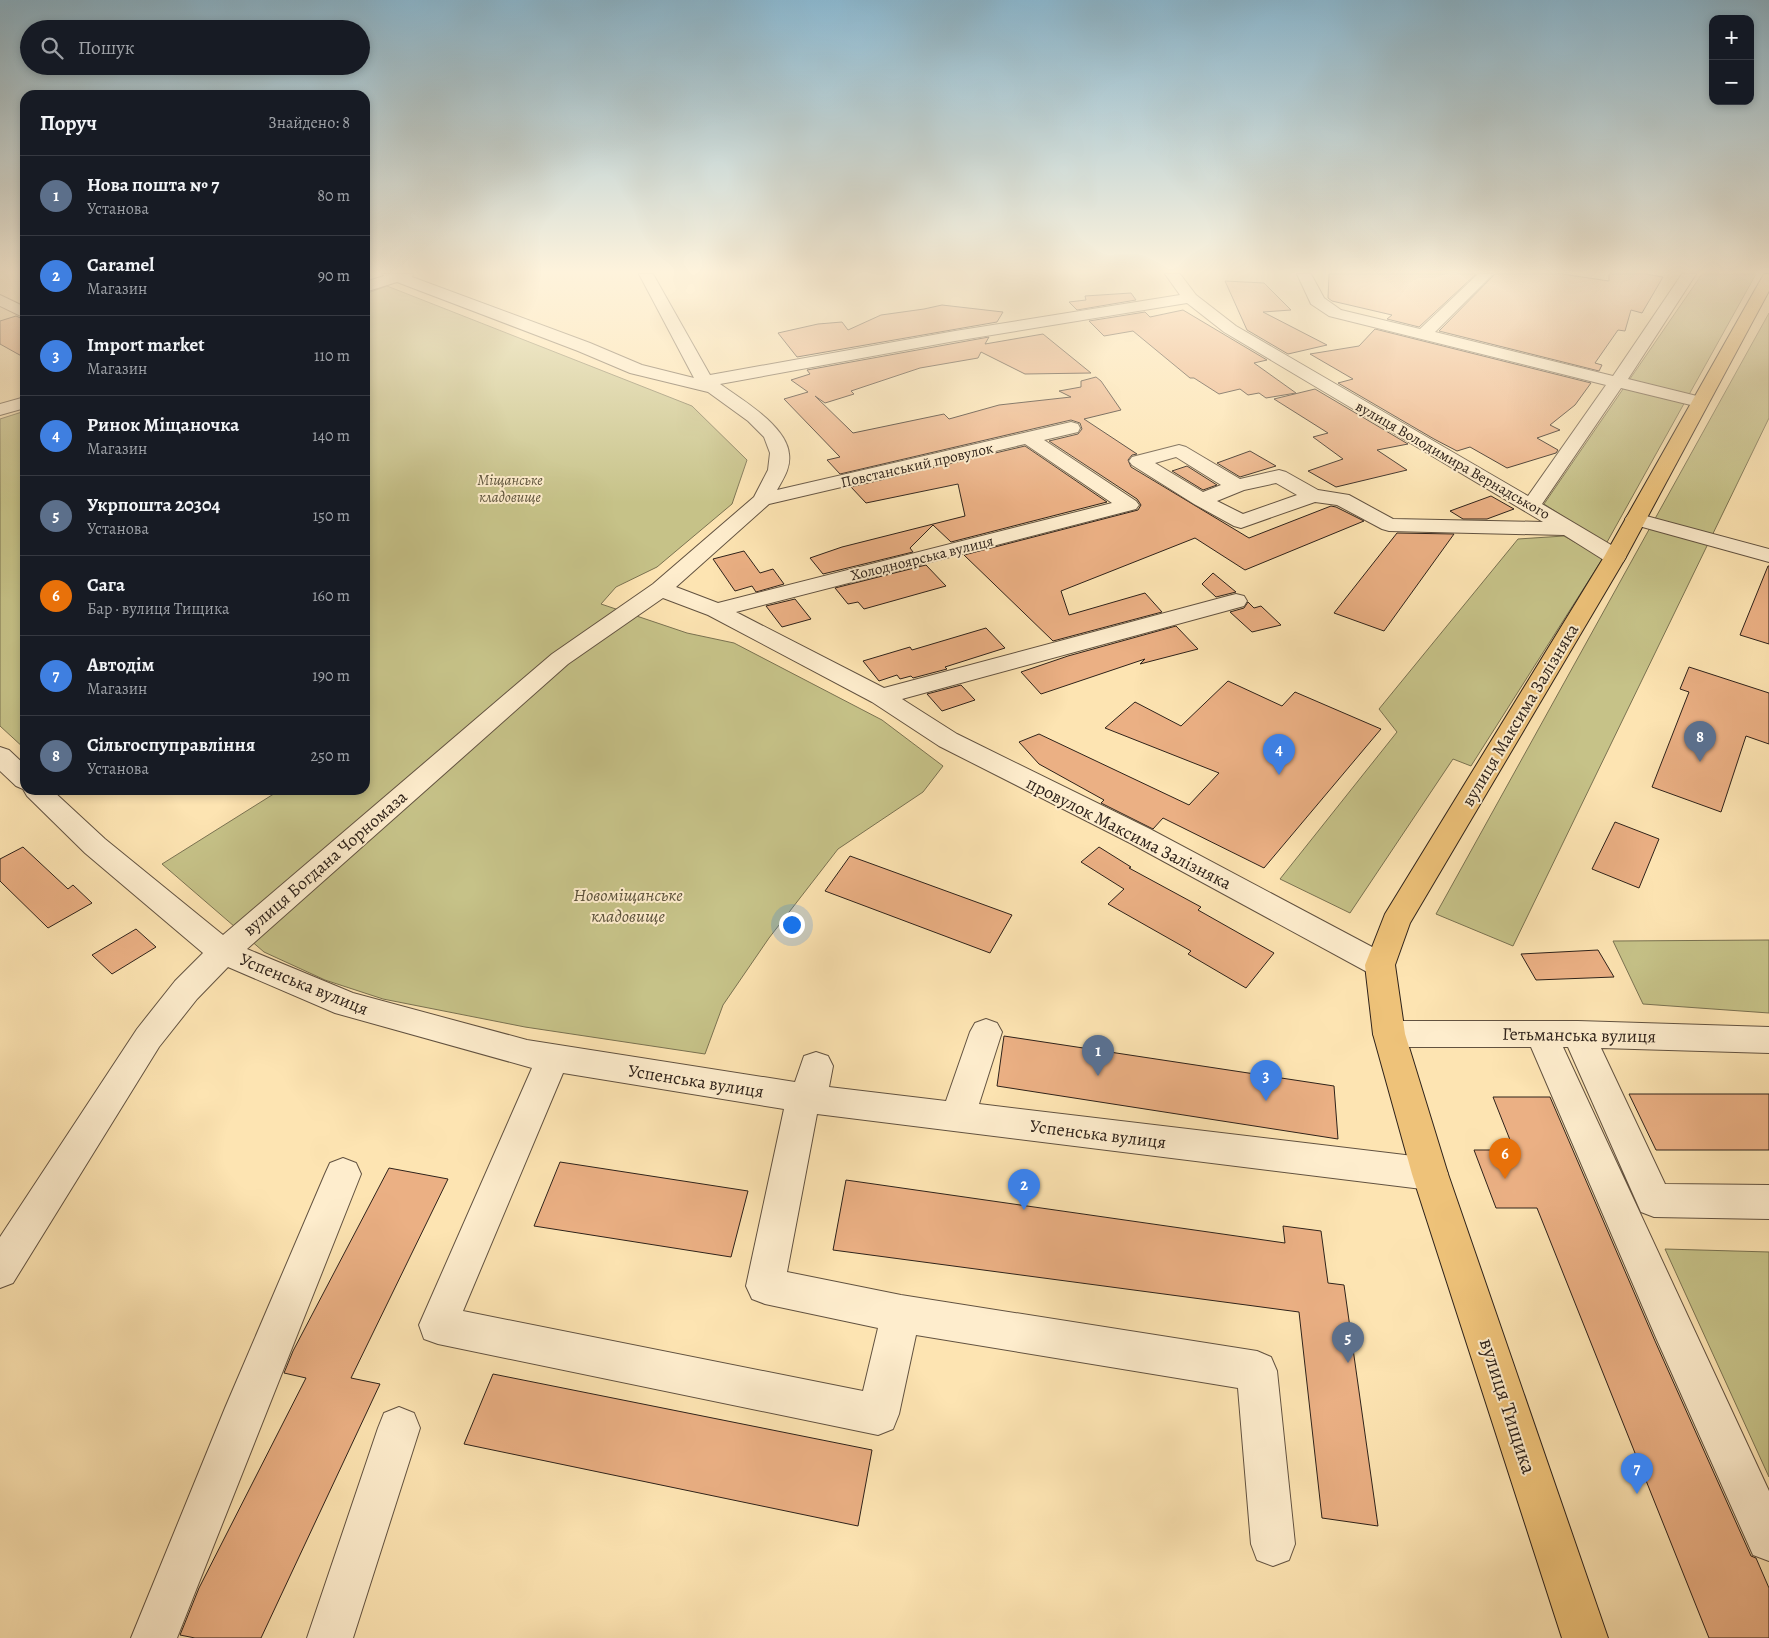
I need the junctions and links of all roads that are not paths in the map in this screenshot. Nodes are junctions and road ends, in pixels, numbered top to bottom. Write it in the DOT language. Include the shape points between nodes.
graph roads {
  1 [pos="592,350"];
  2 [pos="689,350"];
  3 [pos="881,350"];
  4 [pos="1266,350"];
  5 [pos="1490,350"];
  6 [pos="1638,350"];
  7 [pos="1728,350"];
  8 [pos="1617,382"];
  9 [pos="708,384"];
  10 [pos="1699,402"];
  11 [pos="20,404"];
  12 [pos="0,410"];
  13 [pos="1071,428"];
  14 [pos="1030,439"];
  15 [pos="1237,486"];
  16 [pos="1313,496"];
  17 [pos="762,500"];
  18 [pos="1201,500"];
  19 [pos="1531,506"];
  20 [pos="1635,519"];
  21 [pos="1569,529"];
  22 [pos="1769,556"];
  23 [pos="1615,557"];
  24 [pos="661,589"];
  25 [pos="1236,601"];
  26 [pos="716,610"];
  27 [pos="881,697"];
  28 [pos="0,756"];
  29 [pos="20,775"];
  30 [pos="41,795"];
  31 [pos="223,952"];
  32 [pos="1380,965"];
  33 [pos="986,1032"];
  34 [pos="1389,1034"];
  35 [pos="1541,1034"];
  36 [pos="1578,1034"];
  37 [pos="1769,1040"];
  38 [pos="553,1058"];
  39 [pos="810,1087"];
  40 [pos="958,1117"];
  41 [pos="344,1174"];
  42 [pos="1430,1174"];
  43 [pos="1769,1202"];
  44 [pos="0,1270"];
  45 [pos="901,1314"];
  46 [pos="399,1428"];
  47 [pos="1769,1539"];
  48 [pos="1273,1544"];
  49 [pos="154,1638"];
  50 [pos="330,1638"];
  51 [pos="1585,1638"];
  1 -- 9 [label="street" via="636,369"];
  2 -- 9 [label="street"];
  3 -- 9 [label="street"];
  4 -- 19 [label="street, вулиця Володимира Вернадського"];
  5 -- 8 [label="street"];
  6 -- 8 [label="street"];
  7 -- 10 [label="main road, вулиця Максима Залізняка"];
  8 -- 10 [label="street"];
  8 -- 19 [label="street"];
  9 -- 17 [label="street" via="754,417 772,435 780,453 778,470"];
  10 -- 20 [label="main road, вулиця Максима Залізняка"];
  11 -- 12 [label="street"];
  13 -- 14 [label="street, Повстанський провулок"];
  14 -- 17 [label="street, Повстанський провулок"];
  14 -- 26 [label="street, Холодноярська вулиця" via="1129,505"];
  15 -- 16 [label="street" via="1279,476"];
  15 -- 18 [label="street"];
  15 -- 18 [label="street" via="1179,451 1139,461"];
  16 -- 18 [label="street" via="1241,522"];
  16 -- 21 [label="street" via="1342,499 1389,525"];
  17 -- 24 [label="street, вулиця Богдана Чорномаза"];
  19 -- 21 [label="street, вулиця Володимира Вернадського"];
  20 -- 22 [label="street"];
  20 -- 23 [label="main road, вулиця Максима Залізняка"];
  21 -- 23 [label="street, вулиця Володимира Вернадського"];
  23 -- 32 [label="main road, вулиця Максима Залізняка" via="1396,922"];
  24 -- 26 [label="street, провулок Максима Залізняка"];
  24 -- 31 [label="street, вулиця Богдана Чорномаза" via="560,659"];
  25 -- 27 [label="street"];
  26 -- 27 [label="street, провулок Максима Залізняка"];
  27 -- 32 [label="street, провулок Максима Залізняка" via="948,740 1140,836"];
  28 -- 29 [label="street"];
  30 -- 31 [label="street, Успенська вулиця" via="95,846"];
  31 -- 38 [label="street, Успенська вулиця" via="346,1004 527,1054"];
  31 -- 44 [label="street, вулиця Богдана Чорномаза" via="186,990 148,1038"];
  32 -- 34 [label="main road, вулиця Максима Залізняка"];
  33 -- 40 [label="street"];
  34 -- 35 [label="street, Гетьманська вулиця"];
  34 -- 42 [label="main road, вулиця Максима Залізняка"];
  35 -- 36 [label="street, Гетьманська вулиця"];
  35 -- 47 [label="street"];
  36 -- 37 [label="street, Гетьманська вулиця"];
  36 -- 43 [label="street" via="1654,1200"];
  38 -- 39 [label="street, Успенська вулиця"];
  38 -- 45 [label="street" via="438,1325 878,1414"];
  39 -- 40 [label="street, Успенська вулиця"];
  39 -- 45 [label="street" via="765,1286"];
  40 -- 42 [label="street, Успенська вулиця"];
  41 -- 49 [label="street"];
  42 -- 51 [label="main road, вулиця Тищика"];
  45 -- 48 [label="street" via="1258,1372"];
  46 -- 50 [label="street"];
}
